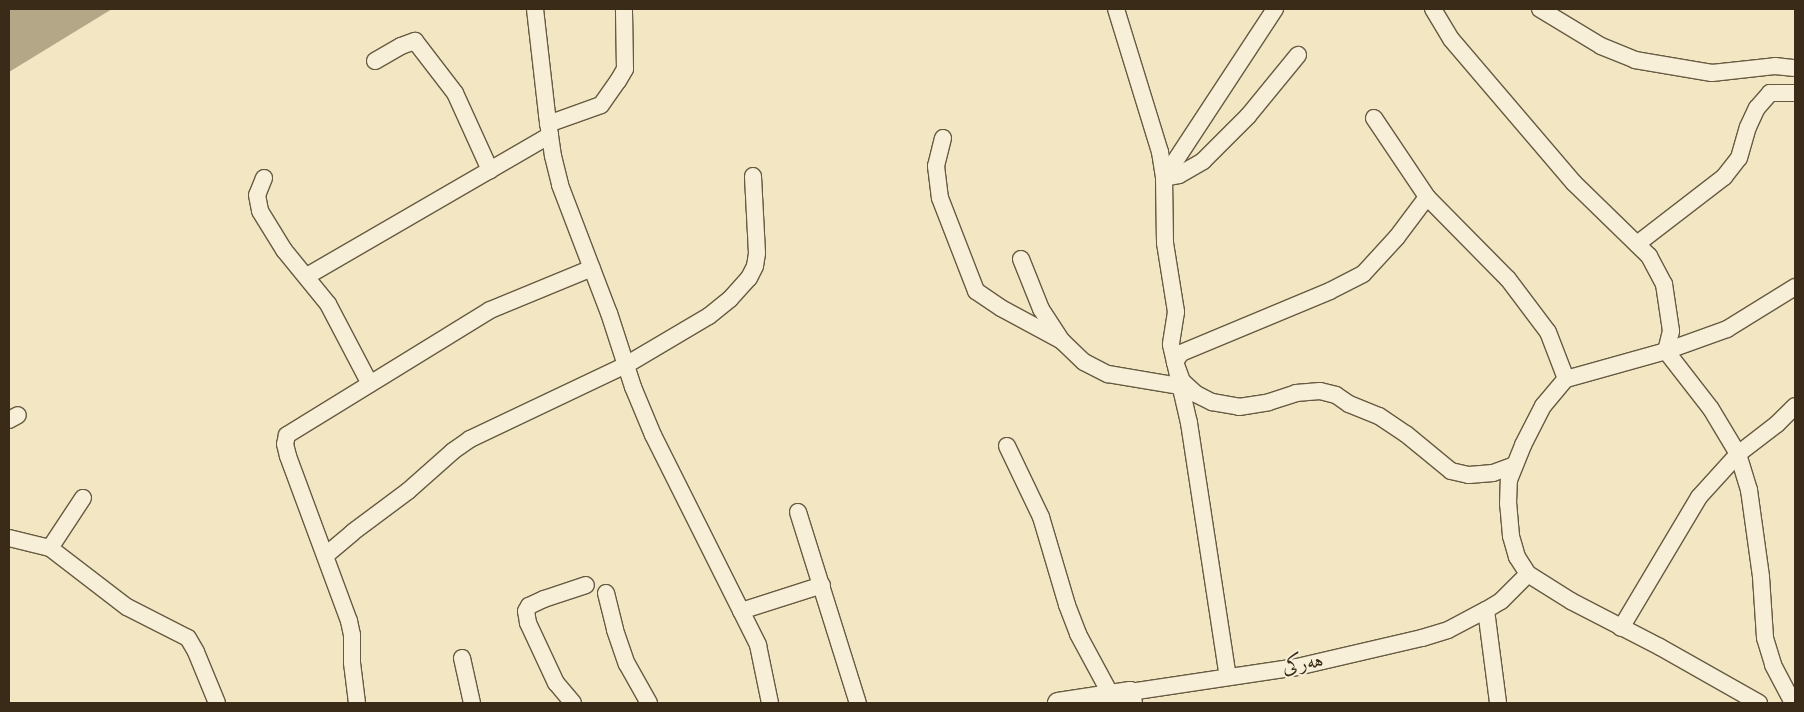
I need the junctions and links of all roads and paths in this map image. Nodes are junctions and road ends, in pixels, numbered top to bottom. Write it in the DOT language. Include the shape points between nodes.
graph roads {
  1 [pos="535,9"];
  2 [pos="624,9"];
  3 [pos="1116,9"];
  4 [pos="1275,9"];
  5 [pos="1433,9"];
  6 [pos="1540,9"];
  7 [pos="1298,55"];
  8 [pos="375,61"];
  9 [pos="1795,68"];
  10 [pos="1795,92"];
  11 [pos="1374,118"];
  12 [pos="549,130"];
  13 [pos="943,138"];
  14 [pos="490,170"];
  15 [pos="753,176"];
  16 [pos="264,178"];
  17 [pos="1164,178"];
  18 [pos="1427,197"];
  19 [pos="1637,244"];
  20 [pos="1022,259"];
  21 [pos="592,268"];
  22 [pos="307,276"];
  23 [pos="1795,287"];
  24 [pos="1062,341"];
  25 [pos="1666,351"];
  26 [pos="1175,362"];
  27 [pos="626,366"];
  28 [pos="1566,379"];
  29 [pos="370,384"];
  30 [pos="1180,386"];
  31 [pos="1795,406"];
  32 [pos="1007,446"];
  33 [pos="1738,454"];
  34 [pos="1515,465"];
  35 [pos="83,498"];
  36 [pos="798,512"];
  37 [pos="9,538"];
  38 [pos="50,548"];
  39 [pos="326,555"];
  40 [pos="1528,574"];
  41 [pos="586,585"];
  42 [pos="822,585"];
  43 [pos="606,593"];
  44 [pos="1486,610"];
  45 [pos="741,611"];
  46 [pos="1621,628"];
  47 [pos="462,658"];
  48 [pos="1228,677"];
  49 [pos="1792,696"];
  50 [pos="1125,697"];
  51 [pos="218,703"];
  52 [pos="357,703"];
  53 [pos="472,703"];
  54 [pos="574,703"];
  55 [pos="648,703"];
  56 [pos="770,703"];
  57 [pos="858,703"];
  58 [pos="1058,703"];
  59 [pos="1498,703"];
  60 [pos="1759,703"];
  1 -- 12 [label="street"];
  2 -- 12 [label="street" via="625,69 618,81 601,105"];
  3 -- 17 [label="street" via="1160,152"];
  4 -- 17 [label="street"];
  5 -- 19 [label="street" via="1451,39 1574,183"];
  6 -- 9 [label="street" via="1601,46 1635,60 1712,73 1775,66"];
  7 -- 17 [label="street" via="1248,116 1203,161 1179,175"];
  8 -- 14 [label="street" via="415,41 454,93"];
  10 -- 19 [label="street" via="1770,94 1757,108 1739,158 1724,177"];
  11 -- 18 [label="street"];
  12 -- 14 [label="street"];
  12 -- 21 [label="street" via="560,185"];
  13 -- 24 [label="street" via="936,166 940,198 976,291"];
  14 -- 22 [label="street"];
  15 -- 27 [label="street" via="757,253 749,278 710,316"];
  16 -- 22 [label="street" via="257,195 260,211 284,250"];
  17 -- 26 [label="street" via="1165,243 1176,312 1171,344"];
  18 -- 26 [label="street" via="1397,238 1363,274 1181,353"];
  18 -- 28 [label="street" via="1508,279 1548,332"];
  19 -- 25 [label="street" via="1649,256 1664,284 1672,332"];
  20 -- 24 [label="street" via="1041,309"];
  21 -- 27 [label="street"];
  21 -- 29 [label="street" via="490,310"];
  22 -- 29 [label="street" via="328,304"];
  23 -- 25 [label="street" via="1727,329"];
  24 -- 30 [label="street" via="1084,362 1108,374"];
  25 -- 28 [label="street"];
  25 -- 33 [label="street" via="1711,409"];
  26 -- 30 [label="street"];
  26 -- 34 [label="street" via="1182,382 1212,402 1239,407 1296,393 1320,391 1336,395 1379,416 1451,471 1469,475 1493,473"];
  27 -- 39 [label="street" via="453,450 408,491"];
  27 -- 45 [label="street" via="653,434"];
  28 -- 34 [label="street" via="1543,406"];
  29 -- 39 [label="street" via="287,435 288,456"];
  30 -- 48 [label="street" via="1189,423"];
  31 -- 33 [label="street" via="1778,424"];
  32 -- 50 [label="street" via="1041,517 1075,626"];
  33 -- 46 [label="street" via="1699,497"];
  33 -- 49 [label="street" via="1756,529 1765,638 1773,665"];
  34 -- 40 [label="street" via="1509,480 1511,536 1517,557"];
  35 -- 38 [label="street"];
  36 -- 42 [label="street"];
  37 -- 38 [label="street"];
  38 -- 51 [label="street" via="127,607 188,638"];
  39 -- 52 [label="street" via="352,635"];
  40 -- 44 [label="street, هەرکی" via="1501,601"];
  40 -- 46 [label="street"];
  41 -- 54 [label="street" via="544,599 526,611 528,623 556,683"];
  42 -- 45 [label="street"];
  42 -- 57 [label="street"];
  43 -- 55 [label="street" via="627,664"];
  44 -- 48 [label="street, هەرکی" via="1448,630 1388,648"];
  44 -- 59 [label="street"];
  45 -- 56 [label="street" via="758,645"];
  46 -- 60 [label="street"];
  47 -- 53 [label="street"];
  48 -- 50 [label="street, هەرکی"];
  50 -- 58 [label="street, هەرکی"];
}
